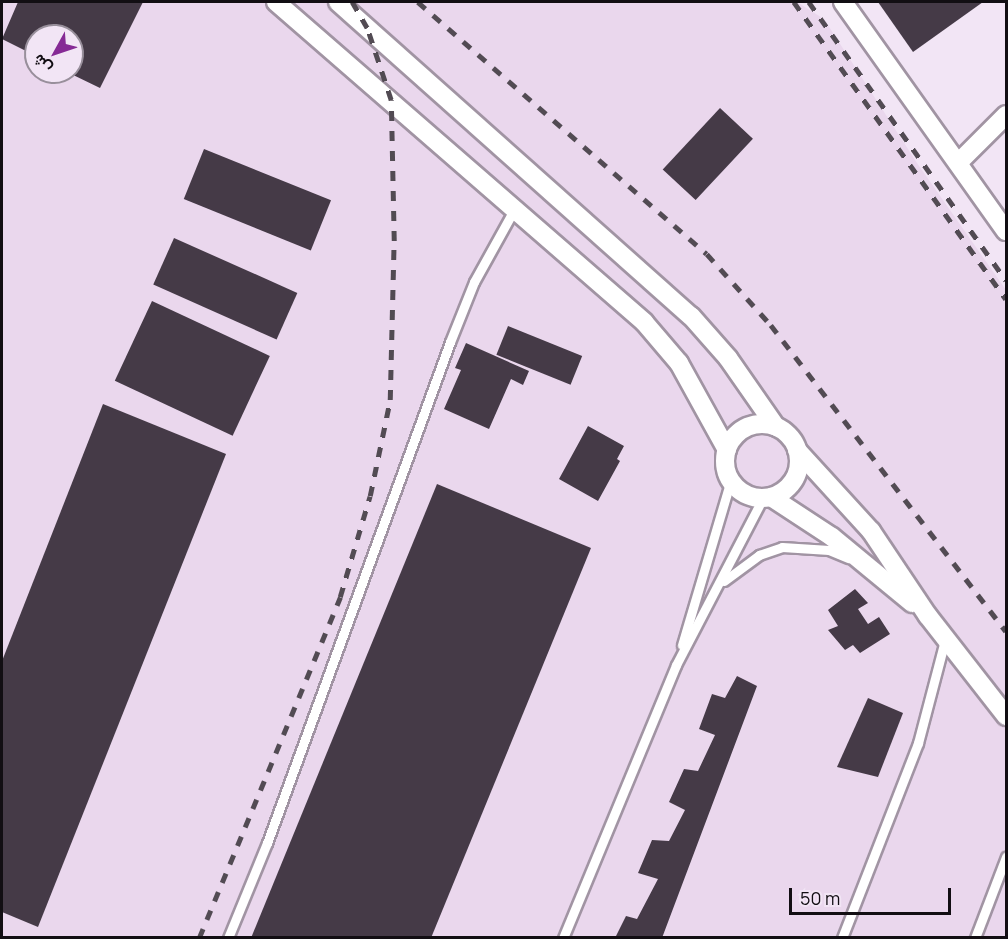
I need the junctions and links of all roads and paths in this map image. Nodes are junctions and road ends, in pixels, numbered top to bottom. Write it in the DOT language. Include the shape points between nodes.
graph roads {
  1 [pos="276,2"];
  2 [pos="338,2"];
  3 [pos="843,2"];
  4 [pos="1006,116"];
  5 [pos="960,161"];
  6 [pos="515,208"];
  7 [pos="1006,231"];
  8 [pos="776,427"];
  9 [pos="727,450"];
  10 [pos="797,450"];
  11 [pos="731,480"];
  12 [pos="767,497"];
  13 [pos="879,575"];
  14 [pos="712,597"];
  15 [pos="928,616"];
  16 [pos="946,637"];
  17 [pos="676,665"];
  18 [pos="1006,716"];
  19 [pos="1006,857"];
  20 [pos="228,938"];
  21 [pos="563,938"];
  22 [pos="842,938"];
  23 [pos="975,938"];
  1 -- 6 [label="street"];
  2 -- 8 [label="street" via="691,316 728,358"];
  3 -- 5 [label="street"];
  4 -- 5 [label="street"];
  5 -- 7 [label="street"];
  6 -- 9 [label="street" via="665,345 694,387"];
  6 -- 20 [label="lane" via="474,282 450,342 271,832"];
  8 -- 9 [label="street" via="758,425 745,429"];
  8 -- 10 [label="street" via="789,436"];
  9 -- 11 [label="street" via="726,469"];
  10 -- 12 [label="street" via="795,479 785,490"];
  10 -- 15 [label="street" via="870,531"];
  11 -- 12 [label="street" via="746,494"];
  11 -- 17 [label="lane"];
  12 -- 13 [label="street" via="832,537"];
  12 -- 14 [label="lane"];
  13 -- 14 [label="lane" via="829,550 782,547 739,567"];
  13 -- 15 [label="street"];
  14 -- 17 [label="lane"];
  15 -- 16 [label="street"];
  16 -- 18 [label="street"];
  16 -- 22 [label="lane" via="918,743"];
  17 -- 21 [label="lane"];
  19 -- 23 [label="lane"];
}
